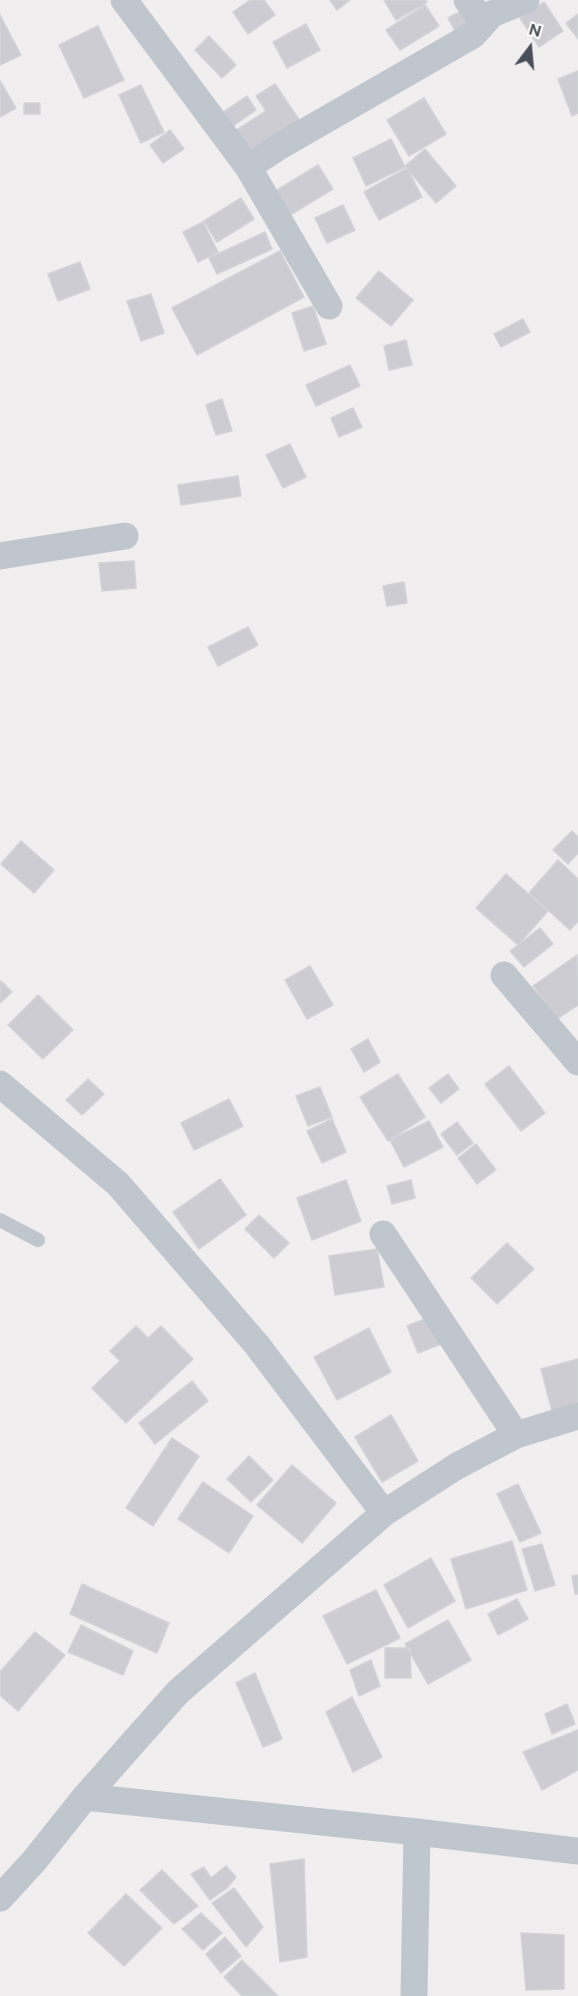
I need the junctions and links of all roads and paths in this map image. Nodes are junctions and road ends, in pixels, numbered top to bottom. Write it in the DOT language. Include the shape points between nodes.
graph roads {
  1 [pos="124,0"];
  2 [pos="467,0"];
  3 [pos="526,0"];
  4 [pos="484,23"];
  5 [pos="248,167"];
  6 [pos="329,306"];
  7 [pos="125,536"];
  8 [pos="0,556"];
  9 [pos="504,975"];
  10 [pos="578,1062"];
  11 [pos="0,1084"];
  12 [pos="0,1220"];
  13 [pos="383,1234"];
  14 [pos="38,1240"];
  15 [pos="578,1416"];
  16 [pos="516,1434"];
  17 [pos="384,1513"];
  18 [pos="85,1797"];
  19 [pos="417,1832"];
  20 [pos="578,1851"];
  21 [pos="0,1898"];
  22 [pos="414,1996"];
  1 -- 5 [label="street"];
  2 -- 4 [label="street"];
  3 -- 4 [label="street" via="492,14"];
  4 -- 5 [label="street" via="472,35"];
  5 -- 6 [label="street"];
  7 -- 8 [label="street"];
  9 -- 10 [label="street"];
  11 -- 17 [label="street" via="118,1184 257,1345"];
  12 -- 14 [label="lane"];
  13 -- 16 [label="street"];
  15 -- 16 [label="street"];
  16 -- 17 [label="street"];
  17 -- 18 [label="street" via="178,1692"];
  18 -- 19 [label="street"];
  18 -- 21 [label="street"];
  19 -- 20 [label="street"];
  19 -- 22 [label="street"];
}
